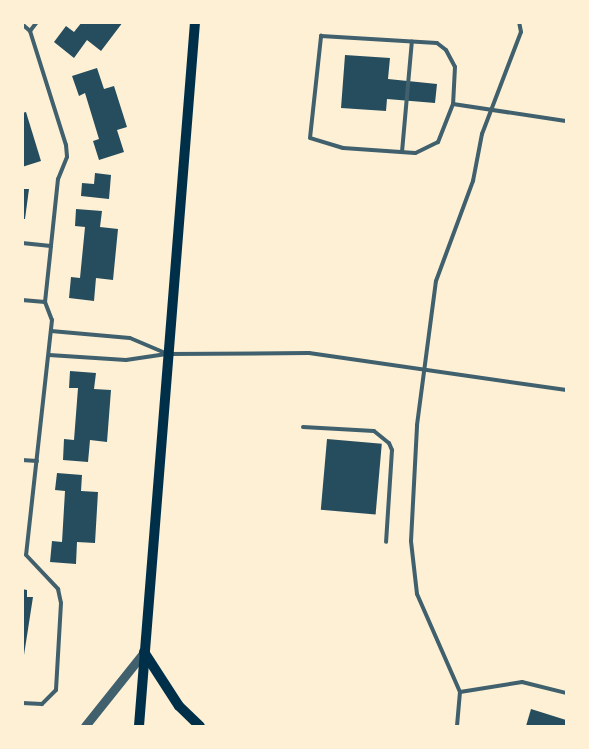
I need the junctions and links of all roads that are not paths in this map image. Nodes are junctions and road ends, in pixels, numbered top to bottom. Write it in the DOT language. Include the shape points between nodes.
graph roads {
  1 [pos="37,22"];
  2 [pos="195,22"];
  3 [pos="519,22"];
  4 [pos="22,24"];
  5 [pos="30,31"];
  6 [pos="412,41"];
  7 [pos="453,104"];
  8 [pos="491,110"];
  9 [pos="567,121"];
  10 [pos="402,152"];
  11 [pos="22,243"];
  12 [pos="51,246"];
  13 [pos="22,300"];
  14 [pos="45,302"];
  15 [pos="51,332"];
  16 [pos="167,354"];
  17 [pos="48,355"];
  18 [pos="423,370"];
  19 [pos="567,390"];
  20 [pos="303,427"];
  21 [pos="22,460"];
  22 [pos="37,461"];
  23 [pos="22,536"];
  24 [pos="28,536"];
  25 [pos="386,542"];
  26 [pos="144,652"];
  27 [pos="460,692"];
  28 [pos="567,693"];
  29 [pos="22,703"];
  30 [pos="85,726"];
  31 [pos="139,726"];
  32 [pos="200,726"];
  33 [pos="457,726"];
  1 -- 5 [label="lane"];
  2 -- 16 [label="main road"];
  3 -- 8 [label="lane" via="521,32"];
  4 -- 5 [label="lane"];
  5 -- 12 [label="lane" via="66,145"];
  6 -- 7 [label="lane" via="437,43 446,50 455,67"];
  6 -- 10 [label="lane"];
  6 -- 10 [label="lane" via="321,36 310,138 343,148"];
  7 -- 8 [label="lane"];
  7 -- 10 [label="lane" via="438,142 415,153"];
  8 -- 9 [label="lane"];
  8 -- 18 [label="lane" via="473,181 436,281"];
  11 -- 12 [label="lane"];
  12 -- 14 [label="lane"];
  13 -- 14 [label="lane"];
  14 -- 15 [label="lane" via="52,320"];
  15 -- 16 [label="lane" via="130,338"];
  15 -- 17 [label="lane"];
  16 -- 17 [label="lane" via="126,360"];
  16 -- 18 [label="lane" via="309,353"];
  16 -- 26 [label="main road"];
  17 -- 22 [label="lane"];
  18 -- 19 [label="lane"];
  18 -- 27 [label="lane" via="411,541 417,594"];
  20 -- 25 [label="lane" via="374,431 389,443 392,450"];
  21 -- 22 [label="lane"];
  22 -- 24 [label="lane"];
  23 -- 24 [label="lane"];
  24 -- 29 [label="lane" via="26,555 58,590 62,603 56,690 42,704"];
  26 -- 30 [label="street"];
  26 -- 31 [label="main road"];
  26 -- 32 [label="main road" via="179,706"];
  27 -- 28 [label="lane" via="522,682"];
  27 -- 33 [label="lane"];
}
